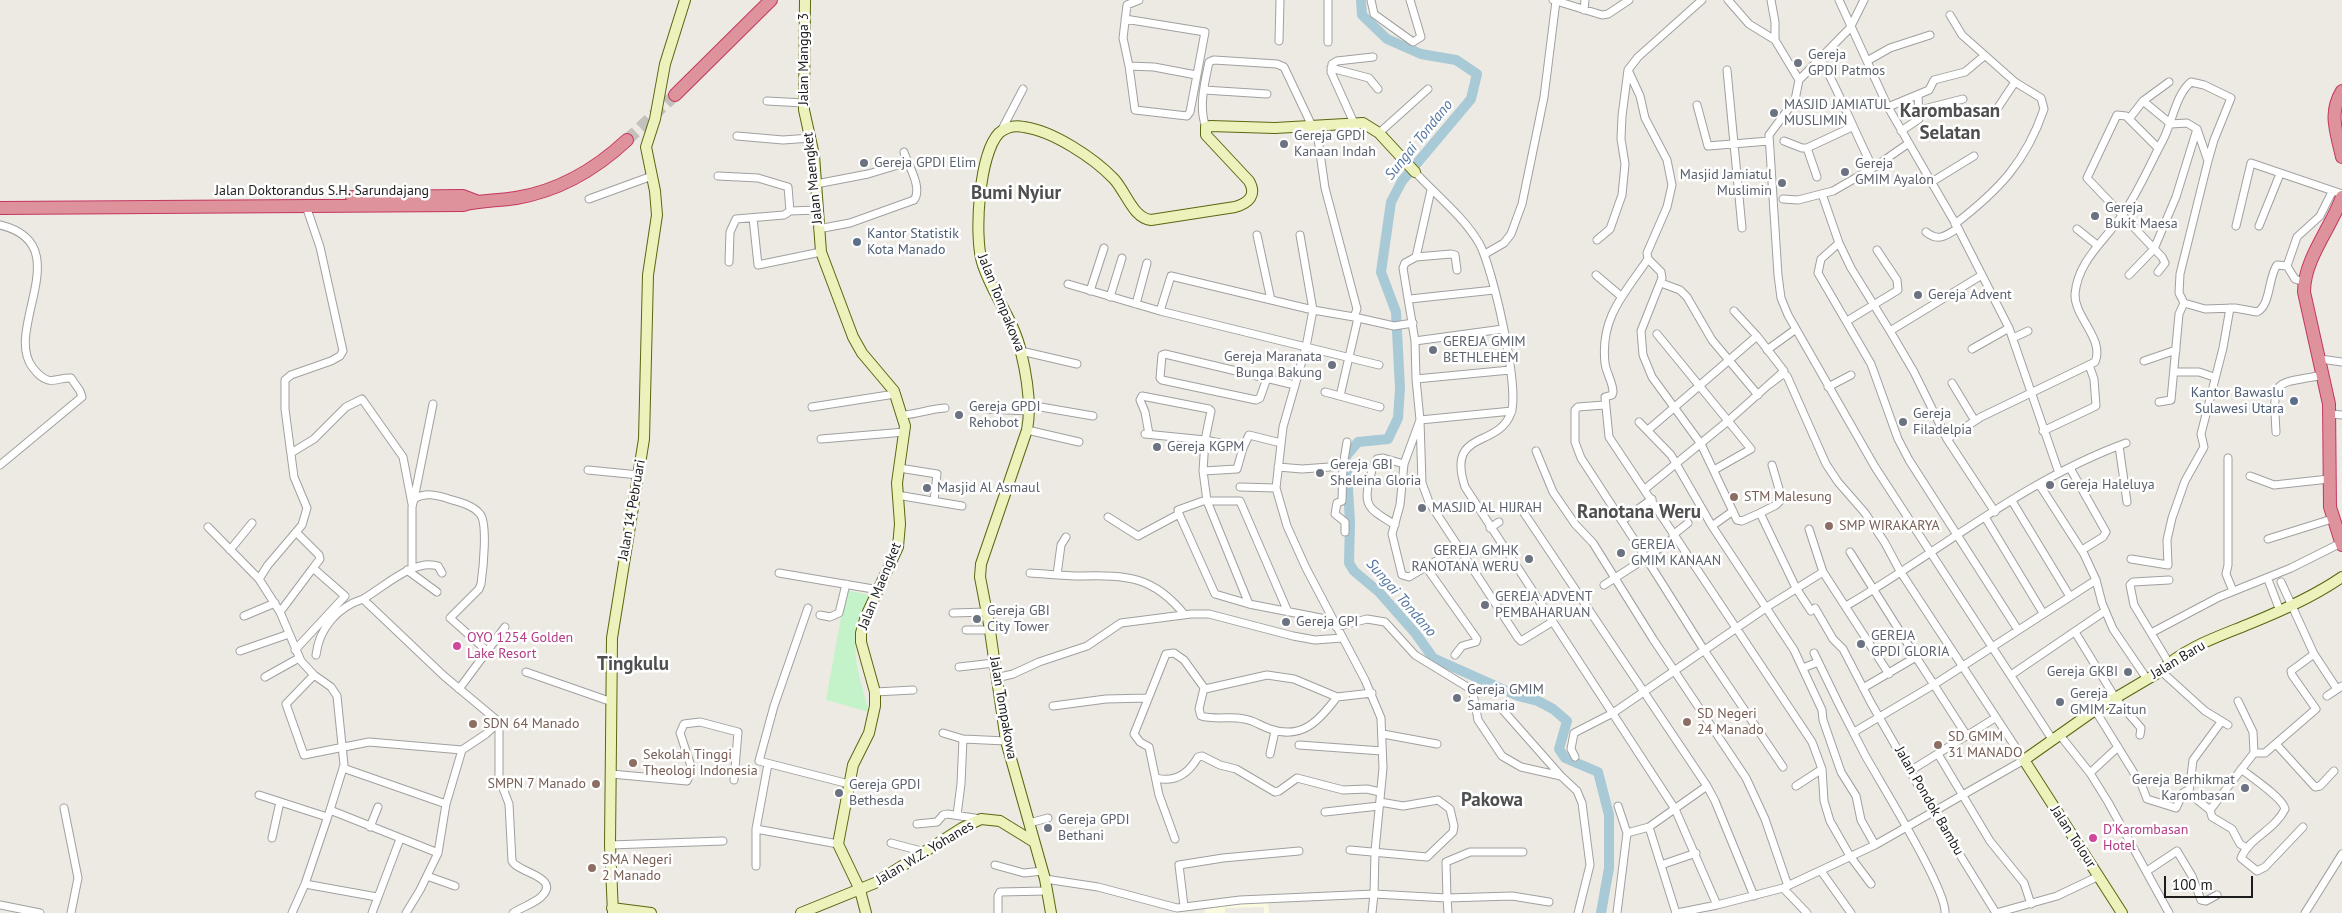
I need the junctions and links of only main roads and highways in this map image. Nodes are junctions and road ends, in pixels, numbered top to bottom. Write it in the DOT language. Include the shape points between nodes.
graph roads {
  1 [pos="771,0"];
  2 [pos="779,0"];
  3 [pos="733,40"];
  4 [pos="2342,92"];
  5 [pos="675,95"];
  6 [pos="2339,134"];
  7 [pos="627,140"];
  8 [pos="2342,157"];
  9 [pos="2339,194"];
  10 [pos="0,199"];
  11 [pos="476,201"];
  12 [pos="0,208"];
  13 [pos="2337,223"];
  14 [pos="2336,415"];
  15 [pos="2342,544"];
  1 -- 3 [label="highway"];
  2 -- 3 [label="highway"];
  3 -- 5 [label="highway"];
  4 -- 6 [label="highway" via="2334,107 2333,119"];
  6 -- 8 [label="highway"];
  7 -- 11 [label="highway, Jalan Doktorandus S.H. Sarundajang" via="589,170 547,190 517,198"];
  9 -- 13 [label="highway"];
  10 -- 11 [label="highway" via="95,201 463,196"];
  11 -- 12 [label="highway, Jalan Doktorandus S.H. Sarundajang" via="463,205"];
  13 -- 14 [label="highway" via="2310,263 2304,282"];
  14 -- 15 [label="highway" via="2328,493 2332,518"];
}
